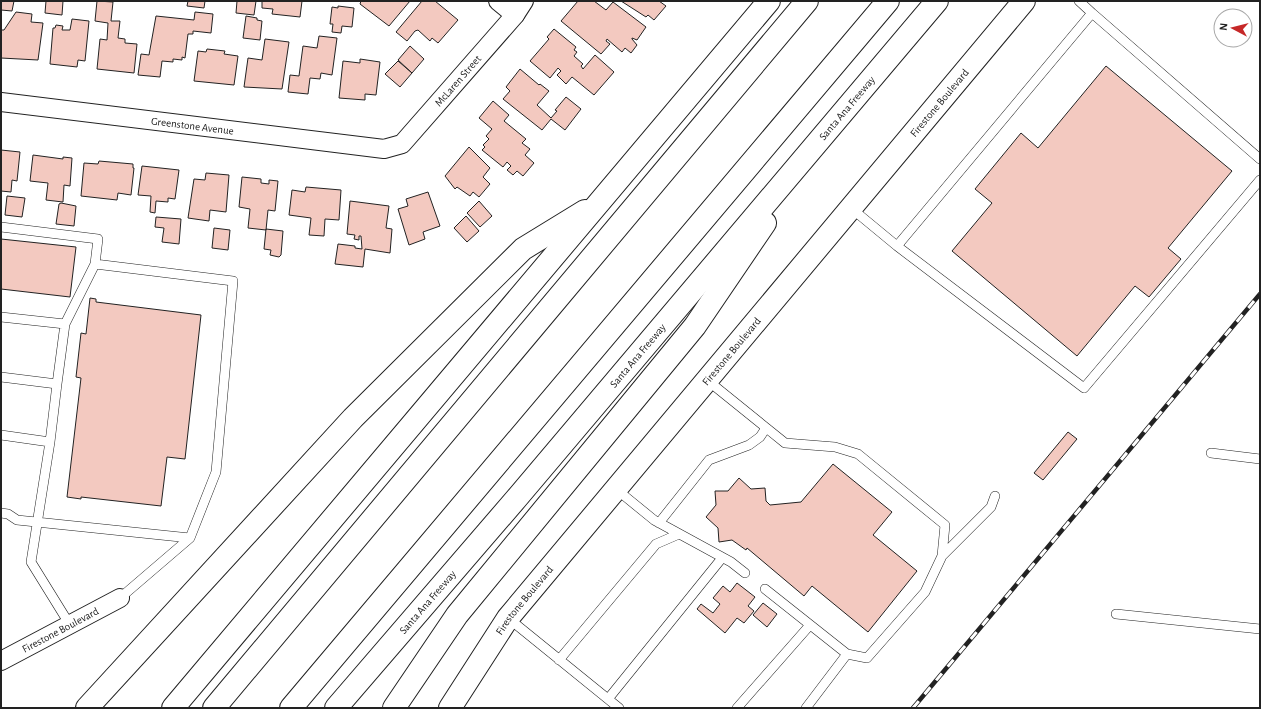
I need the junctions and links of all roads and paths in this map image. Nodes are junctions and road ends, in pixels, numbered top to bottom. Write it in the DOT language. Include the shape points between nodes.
graph roads {
  1 [pos="498,1"];
  2 [pos="769,1"];
  3 [pos="807,1"];
  4 [pos="888,1"];
  5 [pos="937,1"];
  6 [pos="1024,1"];
  7 [pos="1079,1"];
  8 [pos="520,8"];
  9 [pos="1092,13"];
  10 [pos="1,102"];
  11 [pos="832,125"];
  12 [pos="384,149"];
  13 [pos="1260,159"];
  14 [pos="1260,180"];
  15 [pos="602,200"];
  16 [pos="851,208"];
  17 [pos="1,226"];
  18 [pos="897,246"];
  19 [pos="94,264"];
  20 [pos="1,317"];
  21 [pos="65,324"];
  22 [pos="1,377"];
  23 [pos="706,380"];
  24 [pos="57,384"];
  25 [pos="766,428"];
  26 [pos="1,435"];
  27 [pos="50,442"];
  28 [pos="1211,453"];
  29 [pos="1260,459"];
  30 [pos="616,489"];
  31 [pos="995,496"];
  32 [pos="1,514"];
  33 [pos="38,522"];
  34 [pos="659,522"];
  35 [pos="679,534"];
  36 [pos="190,538"];
  37 [pos="942,556"];
  38 [pos="722,558"];
  39 [pos="745,573"];
  40 [pos="765,589"];
  41 [pos="120,598"];
  42 [pos="1116,614"];
  43 [pos="508,618"];
  44 [pos="70,625"];
  45 [pos="810,625"];
  46 [pos="1260,629"];
  47 [pos="847,654"];
  48 [pos="559,660"];
  49 [pos="1,661"];
  50 [pos="608,699"];
  51 [pos="87,708"];
  52 [pos="173,708"];
  53 [pos="214,708"];
  54 [pos="291,708"];
  55 [pos="336,708"];
  56 [pos="394,708"];
  57 [pos="450,708"];
  58 [pos="619,708"];
  59 [pos="737,708"];
  60 [pos="806,708"];
  1 -- 8 [label="street"];
  2 -- 15 [label="main road"];
  3 -- 53 [label="main road"];
  4 -- 54 [label="main road"];
  5 -- 11 [label="main road, Santa Ana Freeway"];
  6 -- 16 [label="main road, Firestone Boulevard"];
  7 -- 9 [label="lane"];
  8 -- 12 [label="street, McLaren Street" via="402,144"];
  9 -- 13 [label="lane"];
  9 -- 18 [label="lane"];
  10 -- 12 [label="street, Greenstone Avenue"];
  11 -- 55 [label="main road, Santa Ana Freeway"];
  11 -- 56 [label="main road" via="695,326 457,615"];
  14 -- 18 [label="lane" via="1084,388"];
  15 -- 51 [label="main road" via="523,249 352,418"];
  15 -- 52 [label="main road"];
  16 -- 18 [label="lane"];
  16 -- 23 [label="main road, Firestone Boulevard"];
  17 -- 19 [label="lane" via="98,239"];
  19 -- 21 [label="lane"];
  19 -- 36 [label="lane" via="233,281 216,472"];
  20 -- 21 [label="lane"];
  21 -- 24 [label="lane"];
  22 -- 24 [label="lane"];
  23 -- 25 [label="lane"];
  23 -- 30 [label="main road, Firestone Boulevard"];
  24 -- 27 [label="lane"];
  25 -- 34 [label="lane" via="760,437 749,445 709,460"];
  25 -- 37 [label="lane" via="785,443 835,447 858,454 945,525"];
  26 -- 27 [label="lane"];
  27 -- 33 [label="lane"];
  28 -- 29 [label="lane"];
  30 -- 34 [label="lane"];
  30 -- 43 [label="main road, Firestone Boulevard"];
  31 -- 37 [label="lane" via="991,507"];
  32 -- 33 [label="lane" via="8,514 17,520"];
  33 -- 36 [label="lane"];
  33 -- 44 [label="lane" via="31,562"];
  34 -- 35 [label="lane"];
  35 -- 38 [label="lane"];
  35 -- 48 [label="lane" via="656,544"];
  36 -- 41 [label="lane"];
  37 -- 47 [label="lane" via="925,592 867,658"];
  38 -- 39 [label="lane"];
  38 -- 50 [label="lane"];
  40 -- 45 [label="lane"];
  41 -- 44 [label="street, Firestone Boulevard"];
  42 -- 46 [label="lane"];
  43 -- 48 [label="lane"];
  43 -- 57 [label="main road, Firestone Boulevard"];
  44 -- 49 [label="street, Firestone Boulevard"];
  45 -- 47 [label="lane"];
  45 -- 59 [label="lane"];
  47 -- 60 [label="lane"];
  48 -- 50 [label="lane"];
  50 -- 58 [label="lane"];
}
